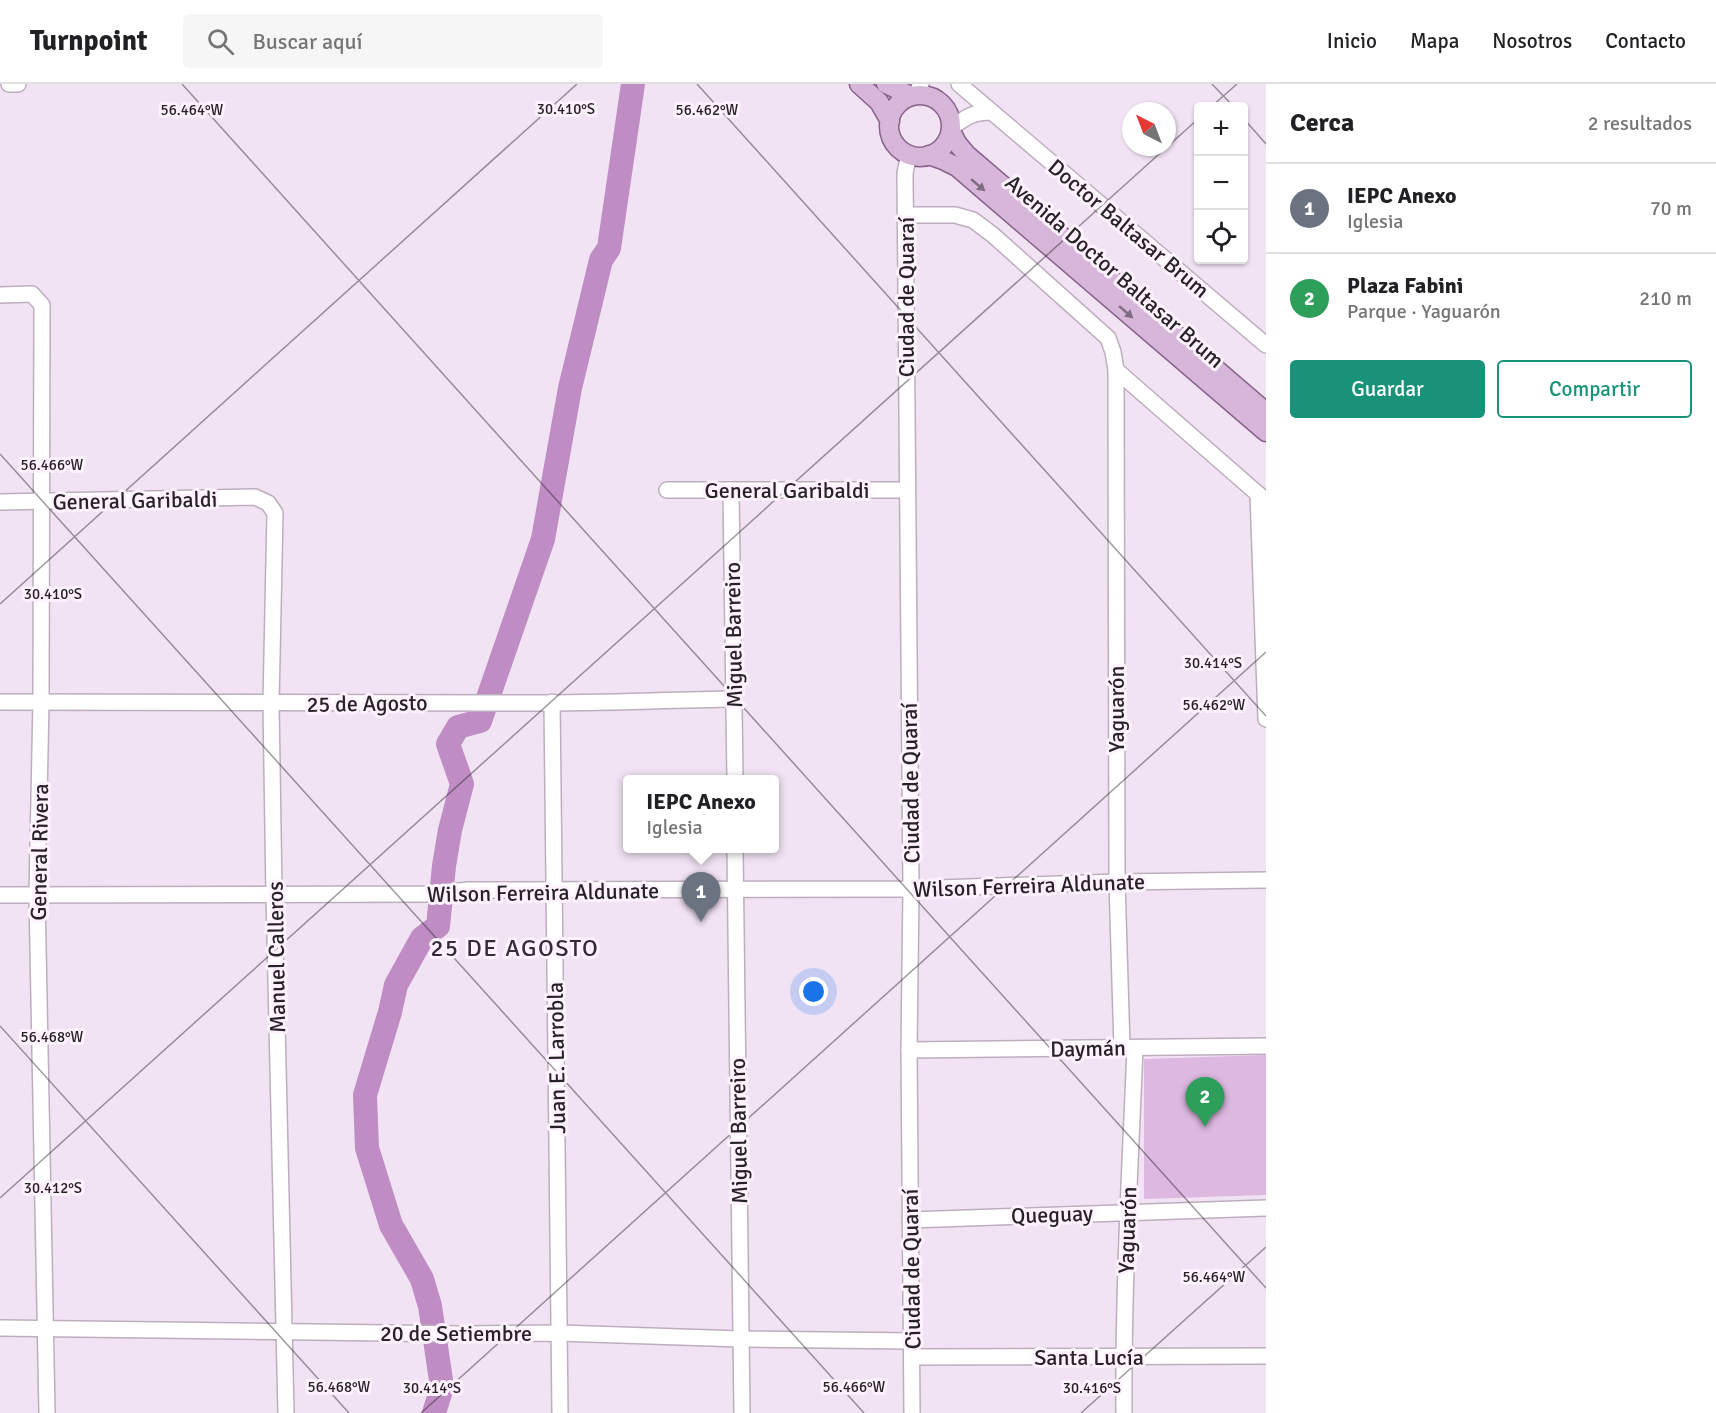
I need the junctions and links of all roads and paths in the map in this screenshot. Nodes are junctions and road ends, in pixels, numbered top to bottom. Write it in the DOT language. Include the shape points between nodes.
graph roads {
  1 [pos="9,84"];
  2 [pos="18,84"];
  3 [pos="859,84"];
  4 [pos="885,84"];
  5 [pos="959,84"];
  6 [pos="916,92"];
  7 [pos="992,112"];
  8 [pos="890,121"];
  9 [pos="951,129"];
  10 [pos="909,154"];
  11 [pos="929,155"];
  12 [pos="906,214"];
  13 [pos="0,295"];
  14 [pos="1266,345"];
  15 [pos="1116,370"];
  16 [pos="1266,412"];
  17 [pos="1266,432"];
  18 [pos="667,490"];
  19 [pos="731,490"];
  20 [pos="907,490"];
  21 [pos="1262,498"];
  22 [pos="0,502"];
  23 [pos="42,502"];
  24 [pos="268,503"];
  25 [pos="734,699"];
  26 [pos="0,702"];
  27 [pos="41,702"];
  28 [pos="552,702"];
  29 [pos="271,704"];
  30 [pos="1266,719"];
  31 [pos="735,775"];
  32 [pos="735,853"];
  33 [pos="1266,880"];
  34 [pos="1117,882"];
  35 [pos="911,889"];
  36 [pos="554,890"];
  37 [pos="736,890"];
  38 [pos="274,894"];
  39 [pos="0,895"];
  40 [pos="37,895"];
  41 [pos="1266,1046"];
  42 [pos="1129,1048"];
  43 [pos="909,1050"];
  44 [pos="1266,1208"];
  45 [pos="1128,1211"];
  46 [pos="910,1220"];
  47 [pos="0,1328"];
  48 [pos="45,1328"];
  49 [pos="285,1331"];
  50 [pos="560,1333"];
  51 [pos="741,1339"];
  52 [pos="912,1349"];
  53 [pos="1266,1356"];
  54 [pos="1124,1357"];
  55 [pos="47,1413"];
  56 [pos="286,1413"];
  57 [pos="560,1413"];
  58 [pos="742,1413"];
  59 [pos="912,1413"];
  60 [pos="1124,1413"];
  1 -- 2 [label="street"];
  3 -- 8 [label="main road" via="879,102"];
  4 -- 6 [label="main road"];
  5 -- 7 [label="street, Doctor Baltasar Brum"];
  6 -- 8 [label="main road" via="898,105"];
  6 -- 9 [label="main road" via="939,102 949,115"];
  7 -- 9 [label="street" via="965,117"];
  7 -- 14 [label="street, Doctor Baltasar Brum"];
  8 -- 10 [label="main road" via="892,137"];
  9 -- 11 [label="main road" via="943,146"];
  9 -- 16 [label="main road, Avenida Doctor Baltasar Brum" via="966,154"];
  10 -- 11 [label="main road"];
  10 -- 12 [label="street, Ciudad de Quaraí" via="905,173"];
  11 -- 17 [label="main road, Avenida Doctor Baltasar Brum, one-way" via="957,167"];
  12 -- 15 [label="street" via="956,215 986,230 1108,338"];
  12 -- 20 [label="street, Ciudad de Quaraí"];
  13 -- 23 [label="street, General Rivera" via="32,294 42,305"];
  15 -- 21 [label="street"];
  15 -- 34 [label="street, Yaguarón"];
  18 -- 19 [label="street, General Garibaldi"];
  19 -- 20 [label="street, General Garibaldi"];
  19 -- 25 [label="street, Miguel Barreiro"];
  20 -- 35 [label="street, Ciudad de Quaraí"];
  21 -- 30 [label="street"];
  22 -- 23 [label="street, General Garibaldi"];
  23 -- 24 [label="street, General Garibaldi" via="255,497"];
  23 -- 27 [label="street, General Rivera"];
  24 -- 29 [label="street, Manuel Calleros" via="275,513"];
  25 -- 28 [label="street, 25 de Agosto"];
  25 -- 31 [label="street, Miguel Barreiro"];
  26 -- 27 [label="street, 25 de Agosto"];
  27 -- 29 [label="street, 25 de Agosto"];
  27 -- 40 [label="street, General Rivera"];
  28 -- 29 [label="street, 25 de Agosto"];
  28 -- 36 [label="street, Juan E. Larrobla"];
  29 -- 38 [label="street, Manuel Calleros"];
  32 -- 37 [label="street, Miguel Barreiro"];
  33 -- 34 [label="street, Wilson Ferreira Aldunate"];
  34 -- 35 [label="street, Wilson Ferreira Aldunate"];
  34 -- 42 [label="street, Yaguarón"];
  35 -- 37 [label="street, Wilson Ferreira Aldunate"];
  35 -- 43 [label="street, Ciudad de Quaraí"];
  36 -- 37 [label="street, Wilson Ferreira Aldunate"];
  36 -- 38 [label="street, Wilson Ferreira Aldunate"];
  36 -- 50 [label="street, Juan E. Larrobla"];
  37 -- 51 [label="street, Miguel Barreiro"];
  38 -- 40 [label="street, Wilson Ferreira Aldunate"];
  38 -- 49 [label="street, Manuel Calleros"];
  39 -- 40 [label="street, Wilson Ferreira Aldunate"];
  40 -- 48 [label="street, General Rivera"];
  41 -- 42 [label="street, Daymán"];
  42 -- 43 [label="street, Daymán"];
  42 -- 45 [label="street, Yaguarón"];
  43 -- 46 [label="street, Ciudad de Quaraí"];
  44 -- 45 [label="street, Queguay"];
  45 -- 46 [label="street, Queguay"];
  45 -- 54 [label="street, Yaguarón"];
  46 -- 52 [label="street, Ciudad de Quaraí"];
  47 -- 48 [label="street, 20 de Setiembre"];
  48 -- 49 [label="street, 20 de Setiembre"];
  48 -- 55 [label="street, General Rivera"];
  49 -- 50 [label="street, 20 de Setiembre"];
  49 -- 56 [label="street, Manuel Calleros"];
  50 -- 51 [label="street, 20 de Setiembre"];
  50 -- 57 [label="street, Juan E. Larrobla"];
  51 -- 52 [label="street, 20 de Setiembre"];
  51 -- 58 [label="street, Miguel Barreiro"];
  52 -- 54 [label="street, Santa Lucía"];
  52 -- 59 [label="street, Ciudad de Quaraí"];
  53 -- 54 [label="street, Santa Lucía"];
  54 -- 60 [label="street, Yaguarón"];
}
